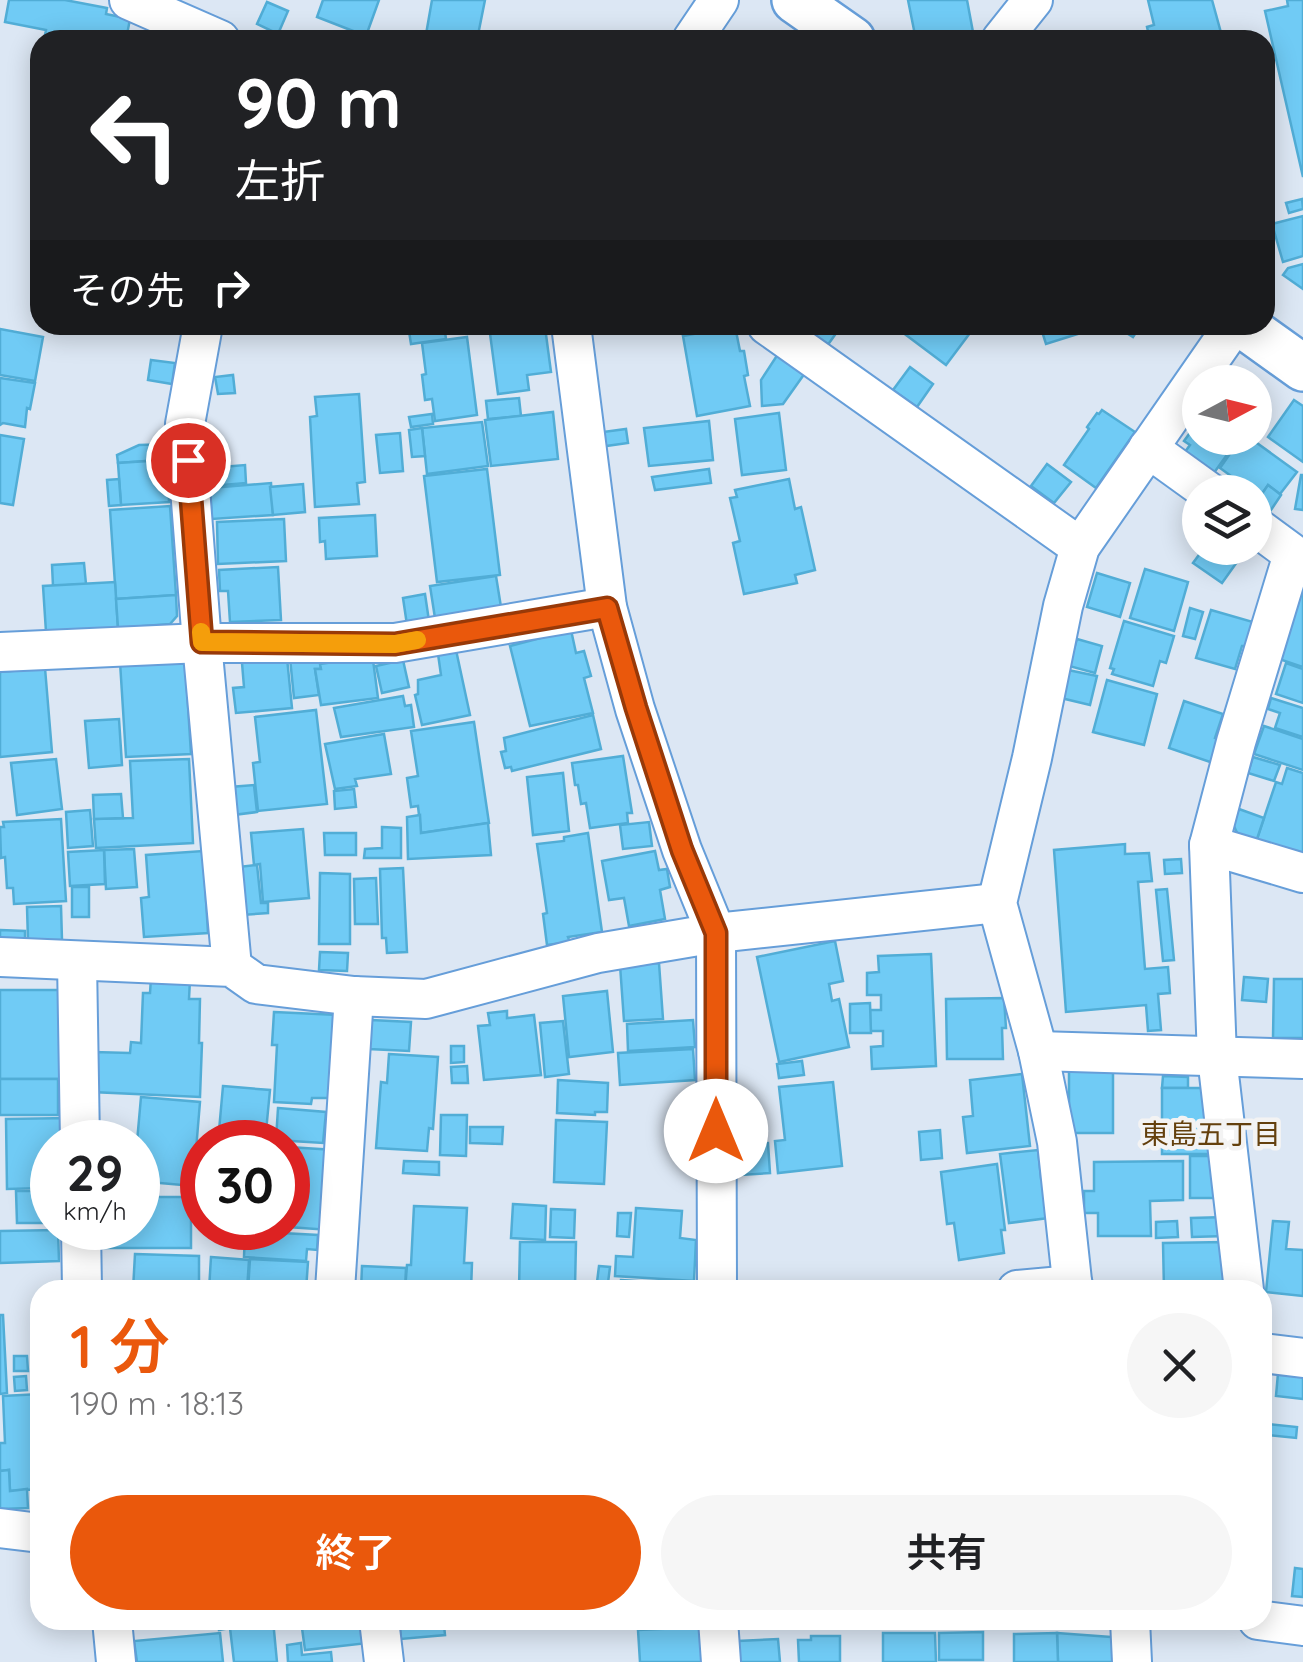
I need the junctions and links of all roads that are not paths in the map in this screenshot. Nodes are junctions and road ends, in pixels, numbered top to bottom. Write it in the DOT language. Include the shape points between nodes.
graph roads {
  1 [pos="129,0"];
  2 [pos="719,0"];
  3 [pos="795,0"];
  4 [pos="1033,0"];
  5 [pos="197,30"];
  6 [pos="699,30"];
  7 [pos="838,30"];
  8 [pos="1009,30"];
  9 [pos="201,335"];
  10 [pos="572,335"];
  11 [pos="781,335"];
  12 [pos="1227,335"];
  13 [pos="1257,335"];
  14 [pos="1303,368"];
  15 [pos="1148,448"];
  16 [pos="1185,475"];
  17 [pos="1272,539"];
  18 [pos="1080,547"];
  19 [pos="607,608"];
  20 [pos="202,642"];
  21 [pos="0,652"];
  22 [pos="1209,845"];
  23 [pos="1303,873"];
  24 [pos="996,903"];
  25 [pos="716,933"];
  26 [pos="0,957"];
  27 [pos="77,960"];
  28 [pos="232,967"];
  29 [pos="354,996"];
  30 [pos="1038,1051"];
  31 [pos="1217,1057"];
  32 [pos="1303,1060"];
  33 [pos="80,1120"];
  34 [pos="81,1250"];
  35 [pos="82,1280"];
  36 [pos="337,1280"];
  37 [pos="717,1280"];
  38 [pos="1072,1280"];
  39 [pos="1243,1280"];
  40 [pos="1272,1354"];
  41 [pos="1303,1358"];
  42 [pos="0,1528"];
  43 [pos="30,1532"];
  44 [pos="1272,1622"];
  45 [pos="1303,1626"];
  46 [pos="113,1630"];
  47 [pos="380,1630"];
  48 [pos="718,1630"];
  49 [pos="1130,1630"];
  50 [pos="116,1662"];
  51 [pos="384,1662"];
  52 [pos="720,1662"];
  53 [pos="1132,1662"];
  1 -- 5 [label="street"];
  2 -- 6 [label="street"];
  3 -- 7 [label="street"];
  4 -- 8 [label="street"];
  9 -- 20 [label="street" via="185,424"];
  10 -- 19 [label="street"];
  11 -- 18 [label="street"];
  12 -- 15 [label="street"];
  13 -- 14 [label="street"];
  15 -- 16 [label="street"];
  15 -- 18 [label="street"];
  17 -- 22 [label="street" via="1293,554"];
  18 -- 24 [label="street"];
  19 -- 20 [label="street" via="395,644"];
  19 -- 25 [label="street" via="676,832"];
  20 -- 21 [label="street"];
  20 -- 28 [label="street"];
  22 -- 23 [label="street"];
  22 -- 31 [label="street"];
  24 -- 25 [label="street"];
  24 -- 30 [label="street"];
  25 -- 29 [label="street" via="598,952 426,999"];
  25 -- 37 [label="street"];
  26 -- 27 [label="street"];
  27 -- 28 [label="street"];
  27 -- 33 [label="street"];
  28 -- 29 [label="street" via="256,984"];
  29 -- 36 [label="street"];
  30 -- 31 [label="street"];
  30 -- 38 [label="street" via="1057,1142"];
  31 -- 32 [label="street"];
  31 -- 39 [label="street"];
  34 -- 35 [label="street"];
  40 -- 41 [label="street"];
  42 -- 43 [label="street"];
  44 -- 45 [label="street"];
  46 -- 50 [label="street"];
  47 -- 51 [label="street"];
  48 -- 52 [label="street"];
  49 -- 53 [label="street"];
}
